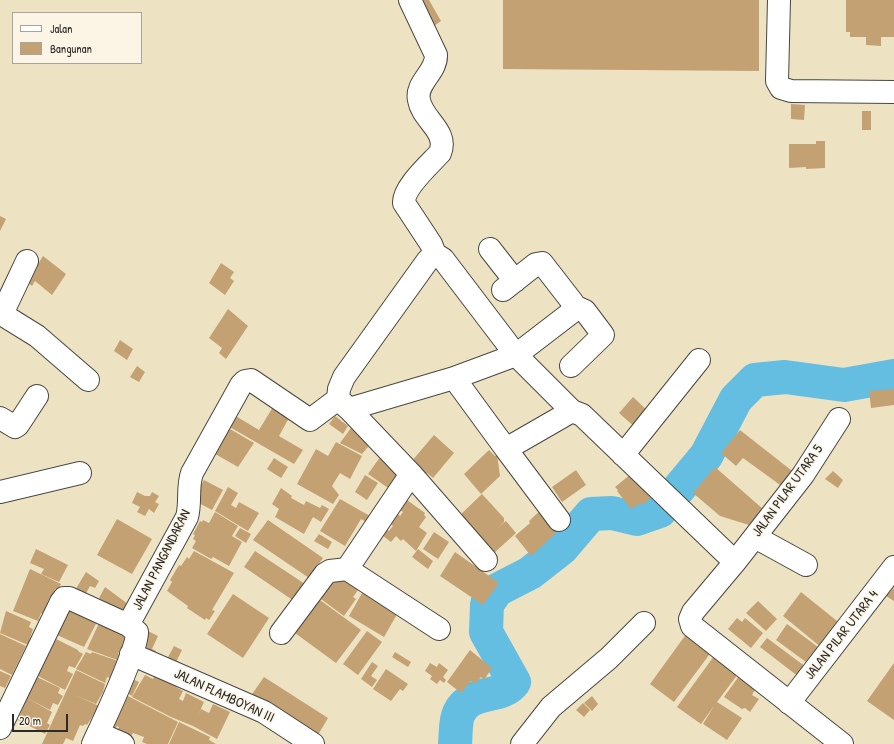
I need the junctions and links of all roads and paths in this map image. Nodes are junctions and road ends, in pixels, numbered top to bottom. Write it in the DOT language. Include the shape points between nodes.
graph roads {
  1 [pos="410,0"];
  2 [pos="779,0"];
  3 [pos="894,92"];
  4 [pos="490,248"];
  5 [pos="435,254"];
  6 [pos="28,261"];
  7 [pos="574,306"];
  8 [pos="1,314"];
  9 [pos="516,355"];
  10 [pos="698,360"];
  11 [pos="571,366"];
  12 [pos="454,378"];
  13 [pos="88,380"];
  14 [pos="37,396"];
  15 [pos="344,404"];
  16 [pos="572,411"];
  17 [pos="0,418"];
  18 [pos="839,420"];
  19 [pos="506,449"];
  20 [pos="623,455"];
  21 [pos="80,473"];
  22 [pos="411,474"];
  23 [pos="0,492"];
  24 [pos="559,520"];
  25 [pos="755,537"];
  26 [pos="486,560"];
  27 [pos="735,562"];
  28 [pos="806,565"];
  29 [pos="894,567"];
  30 [pos="347,568"];
  31 [pos="644,623"];
  32 [pos="128,625"];
  33 [pos="439,629"];
  34 [pos="281,632"];
  35 [pos="131,654"];
  36 [pos="789,703"];
  37 [pos="0,728"];
  38 [pos="95,739"];
  39 [pos="123,744"];
  40 [pos="313,744"];
  41 [pos="522,744"];
  42 [pos="842,744"];
  1 -- 5 [label="street" via="436,55 434,64 418,93 420,104 442,138 443,146 440,153 408,189 404,203"];
  2 -- 3 [label="street" via="777,81 781,88 791,91"];
  4 -- 7 [label="street" via="509,286 536,264 542,263"];
  5 -- 9 [label="street" via="443,259"];
  5 -- 15 [label="street" via="428,260 344,377 339,389"];
  6 -- 8 [label="street"];
  7 -- 9 [label="street" via="572,312"];
  7 -- 11 [label="street" via="585,311 603,335"];
  8 -- 13 [label="street" via="37,336"];
  9 -- 12 [label="street"];
  9 -- 16 [label="street"];
  10 -- 20 [label="street"];
  12 -- 15 [label="street"];
  12 -- 19 [label="street"];
  14 -- 17 [label="street" via="18,425 10,426"];
  15 -- 22 [label="street"];
  15 -- 32 [label="street, JALAN PANGANDARAN" via="310,420 250,380 245,380 192,473 187,517"];
  16 -- 19 [label="street"];
  16 -- 20 [label="street" via="582,414"];
  18 -- 25 [label="street, JALAN PILAR UTARA 5" via="803,475"];
  19 -- 24 [label="street"];
  20 -- 27 [label="street"];
  21 -- 23 [label="street"];
  22 -- 26 [label="street"];
  22 -- 30 [label="street"];
  25 -- 27 [label="street, JALAN PILAR UTARA 5"];
  25 -- 28 [label="street"];
  27 -- 36 [label="street, JALAN PILAR UTARA 5" via="693,612 690,619 692,626"];
  29 -- 36 [label="street, JALAN PILAR UTARA 4"];
  30 -- 33 [label="street"];
  30 -- 34 [label="street" via="325,574"];
  31 -- 41 [label="street" via="609,658 551,707"];
  32 -- 35 [label="street" via="138,636"];
  32 -- 37 [label="street" via="64,598"];
  35 -- 38 [label="street"];
  35 -- 40 [label="street, JALAN FLAMBOYAN III" via="264,712"];
  36 -- 42 [label="street"];
  38 -- 39 [label="street"];
}
